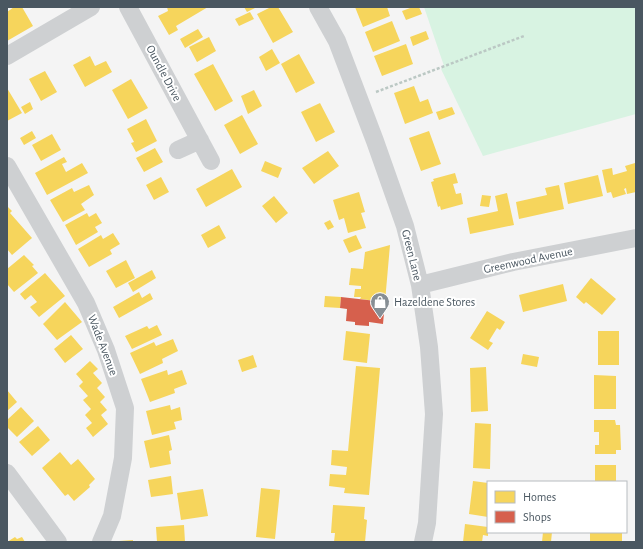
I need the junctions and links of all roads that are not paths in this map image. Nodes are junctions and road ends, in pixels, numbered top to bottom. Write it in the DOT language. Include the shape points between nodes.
graph roads {
  1 [pos="91,7"];
  2 [pos="128,7"];
  3 [pos="318,7"];
  4 [pos="7,56"];
  5 [pos="200,140"];
  6 [pos="178,150"];
  7 [pos="212,161"];
  8 [pos="7,166"];
  9 [pos="636,238"];
  10 [pos="420,286"];
  11 [pos="7,473"];
  12 [pos="58,542"];
  13 [pos="101,542"];
  14 [pos="423,542"];
  1 -- 4 [label="street"];
  2 -- 5 [label="street, Oundle Drive"];
  3 -- 10 [label="street, Green Lane" via="337,41 359,99 405,226"];
  5 -- 6 [label="street"];
  5 -- 7 [label="street, Oundle Drive"];
  8 -- 13 [label="street, Wade Avenue" via="86,303 106,350 125,408 123,458 112,516"];
  9 -- 10 [label="street, Greenwood Avenue" via="513,262"];
  10 -- 14 [label="street, Green Lane" via="429,347 434,414 427,523"];
  11 -- 12 [label="street"];
}
